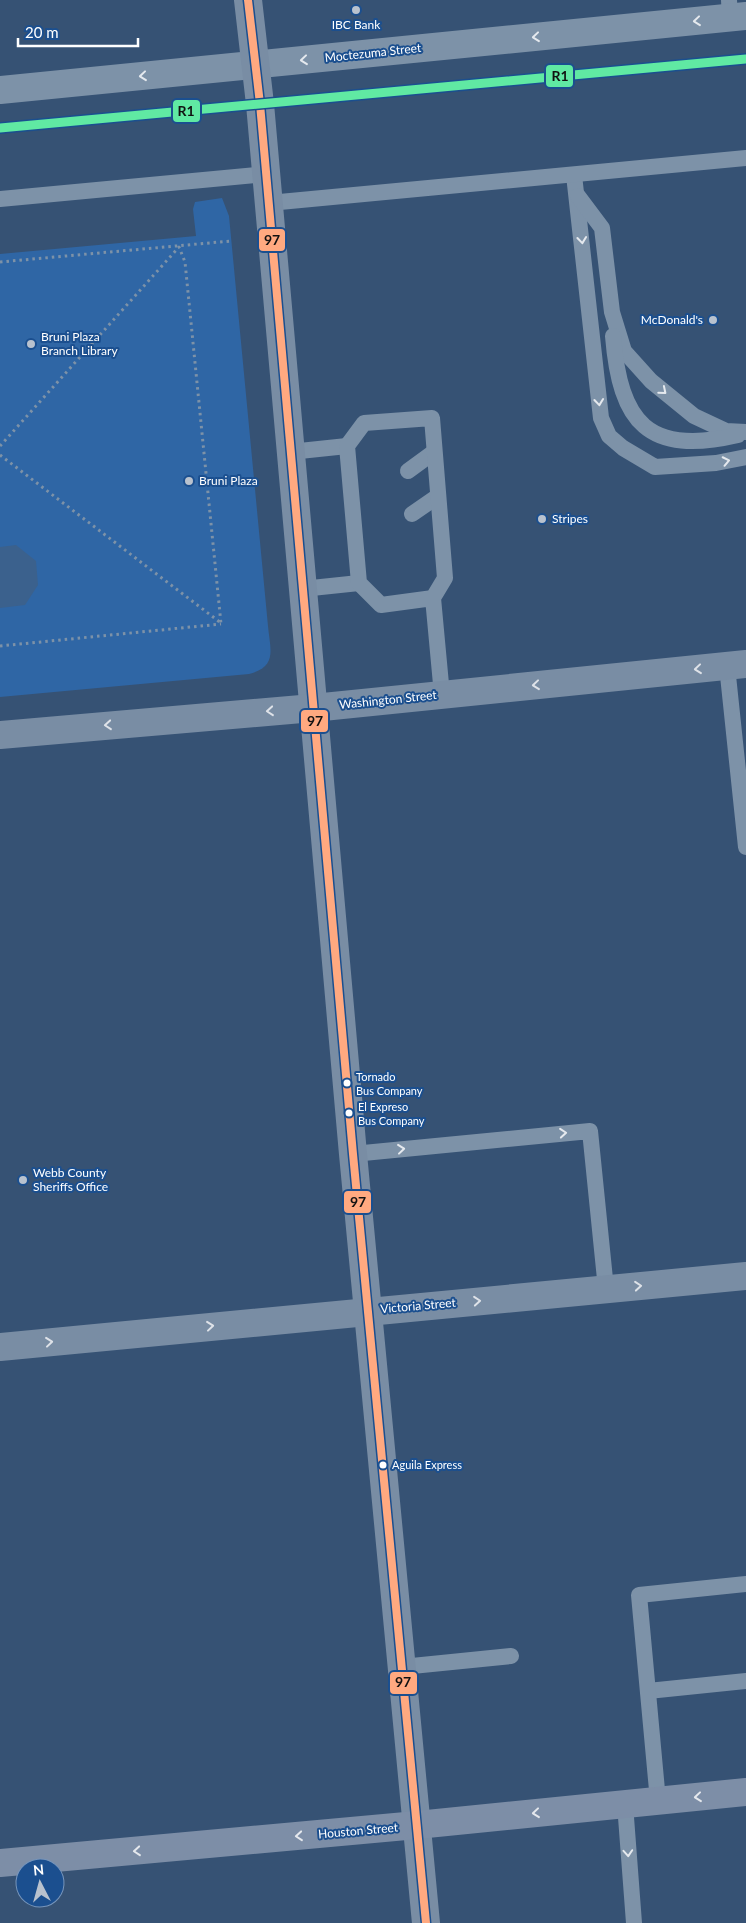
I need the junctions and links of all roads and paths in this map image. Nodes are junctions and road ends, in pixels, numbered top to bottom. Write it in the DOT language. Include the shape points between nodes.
graph roads {
  1 [pos="248,0"];
  2 [pos="735,11"];
  3 [pos="255,65"];
  4 [pos="0,90"];
  5 [pos="746,158"];
  6 [pos="266,174"];
  7 [pos="574,174"];
  8 [pos="576,194"];
  9 [pos="0,199"];
  10 [pos="268,203"];
  11 [pos="231,241"];
  12 [pos="0,262"];
  13 [pos="612,312"];
  14 [pos="746,433"];
  15 [pos="0,446"];
  16 [pos="346,446"];
  17 [pos="290,452"];
  18 [pos="434,452"];
  19 [pos="0,455"];
  20 [pos="746,457"];
  21 [pos="408,471"];
  22 [pos="438,496"];
  23 [pos="412,514"];
  24 [pos="371,546"];
  25 [pos="357,556"];
  26 [pos="359,583"];
  27 [pos="302,589"];
  28 [pos="433,598"];
  29 [pos="222,624"];
  30 [pos="0,646"];
  31 [pos="736,665"];
  32 [pos="442,695"];
  33 [pos="313,708"];
  34 [pos="0,735"];
  35 [pos="743,793"];
  36 [pos="746,847"];
  37 [pos="353,1154"];
  38 [pos="746,1276"];
  39 [pos="606,1288"];
  40 [pos="368,1311"];
  41 [pos="0,1347"];
  42 [pos="746,1584"];
  43 [pos="511,1656"];
  44 [pos="402,1666"];
  45 [pos="746,1680"];
  46 [pos="648,1691"];
  47 [pos="746,1792"];
  48 [pos="658,1801"];
  49 [pos="625,1804"];
  50 [pos="417,1826"];
  51 [pos="0,1863"];
  52 [pos="426,1923"];
  53 [pos="634,1923"];
  1 -- 3 [label="main road"];
  2 -- 3 [label="street, Moctezuma Street, one-way"];
  3 -- 4 [label="street, Moctezuma Street, one-way"];
  3 -- 6 [label="main road"];
  5 -- 7 [label="lane"];
  6 -- 9 [label="lane"];
  6 -- 10 [label="main road"];
  7 -- 8 [label="lane"];
  7 -- 10 [label="lane"];
  8 -- 13 [label="lane" via="602,228"];
  8 -- 20 [label="lane, one-way" via="601,418 608,436 655,466 716,463"];
  10 -- 17 [label="main road"];
  11 -- 12 [label="path"];
  13 -- 14 [label="lane, one-way" via="624,351 651,381 694,416 726,431"];
  13 -- 14 [label="lane" via="617,378 624,400 639,423 657,434 684,441 701,442"];
  15 -- 29 [label="path" via="180,247 185,262"];
  16 -- 17 [label="lane"];
  16 -- 18 [label="lane" via="364,424 432,418"];
  16 -- 25 [label="lane" via="359,504"];
  17 -- 27 [label="main road"];
  18 -- 21 [label="lane"];
  18 -- 22 [label="lane"];
  19 -- 29 [label="path"];
  22 -- 23 [label="lane"];
  22 -- 28 [label="lane" via="445,578"];
  24 -- 25 [label="lane"];
  25 -- 26 [label="lane"];
  26 -- 27 [label="lane"];
  26 -- 28 [label="lane" via="381,605"];
  27 -- 33 [label="main road"];
  28 -- 32 [label="lane"];
  29 -- 30 [label="path"];
  31 -- 32 [label="main road, Washington Street, one-way"];
  31 -- 35 [label="lane"];
  32 -- 33 [label="main road, Washington Street"];
  33 -- 34 [label="main road, Washington Street, one-way"];
  33 -- 37 [label="main road"];
  35 -- 36 [label="lane"];
  37 -- 39 [label="lane, one-way" via="590,1131"];
  37 -- 40 [label="main road"];
  39 -- 38 [label="main road, Victoria Street, one-way"];
  40 -- 39 [label="main road, Victoria Street, one-way"];
  41 -- 40 [label="main road, Victoria Street, one-way"];
  40 -- 44 [label="main road"];
  42 -- 46 [label="lane" via="638,1596"];
  43 -- 44 [label="lane"];
  44 -- 50 [label="main road"];
  45 -- 46 [label="lane"];
  46 -- 48 [label="lane"];
  47 -- 48 [label="main road, Houston Street, one-way"];
  48 -- 49 [label="main road, Houston Street"];
  49 -- 50 [label="main road, Houston Street, one-way"];
  49 -- 53 [label="lane, one-way"];
  50 -- 51 [label="main road, Houston Street, one-way"];
  50 -- 52 [label="main road"];
}
